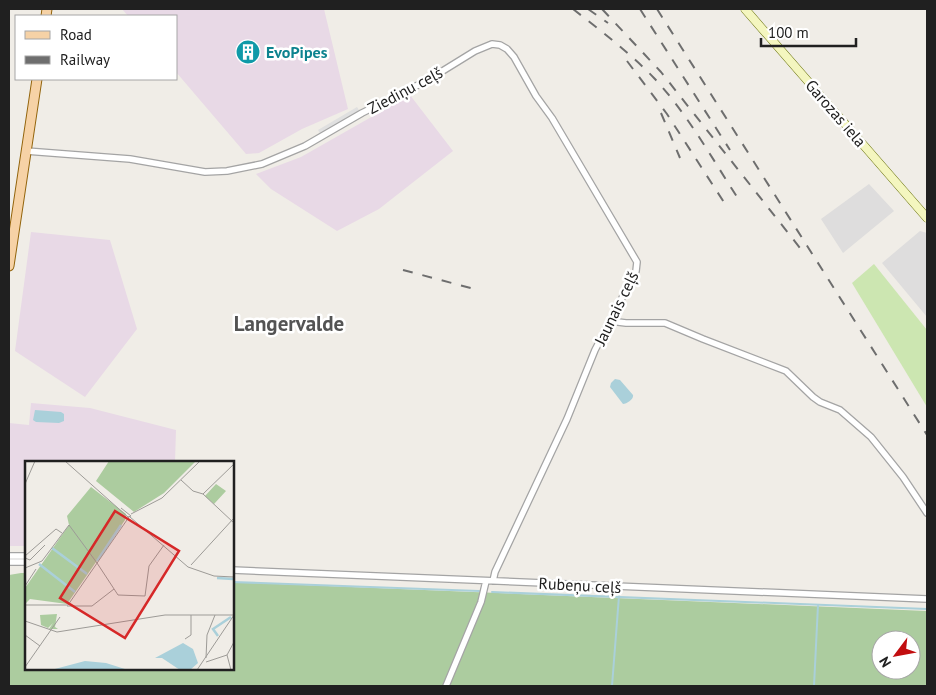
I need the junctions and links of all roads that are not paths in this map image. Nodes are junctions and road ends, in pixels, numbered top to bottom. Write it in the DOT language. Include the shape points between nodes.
graph roads {
  1 [pos="745,9"];
  2 [pos="507,49"];
  3 [pos="37,80"];
  4 [pos="26,151"];
  5 [pos="927,218"];
  6 [pos="9,266"];
  7 [pos="610,321"];
  8 [pos="927,513"];
  9 [pos="9,556"];
  10 [pos="25,556"];
  11 [pos="9,562"];
  12 [pos="25,562"];
  13 [pos="234,570"];
  14 [pos="489,581"];
  15 [pos="927,600"];
  16 [pos="446,686"];
  1 -- 5 [label="main road, Garozas iela"];
  2 -- 4 [label="street, Ziediņu ceļš" via="492,44 475,51 306,146 262,164 205,172 130,160"];
  2 -- 7 [label="street, Jaunais ceļš" via="637,262 636,271"];
  3 -- 4 [label="main road"];
  4 -- 6 [label="main road"];
  7 -- 8 [label="street" via="665,323 786,371 813,397 840,410 871,437"];
  7 -- 14 [label="street, Jaunais ceļš"];
  9 -- 10 [label="street"];
  11 -- 12 [label="street"];
  13 -- 14 [label="street, Rubeņu ceļš"];
  14 -- 15 [label="street, Rubeņu ceļš"];
  14 -- 16 [label="street, Jaunais ceļš"];
}
